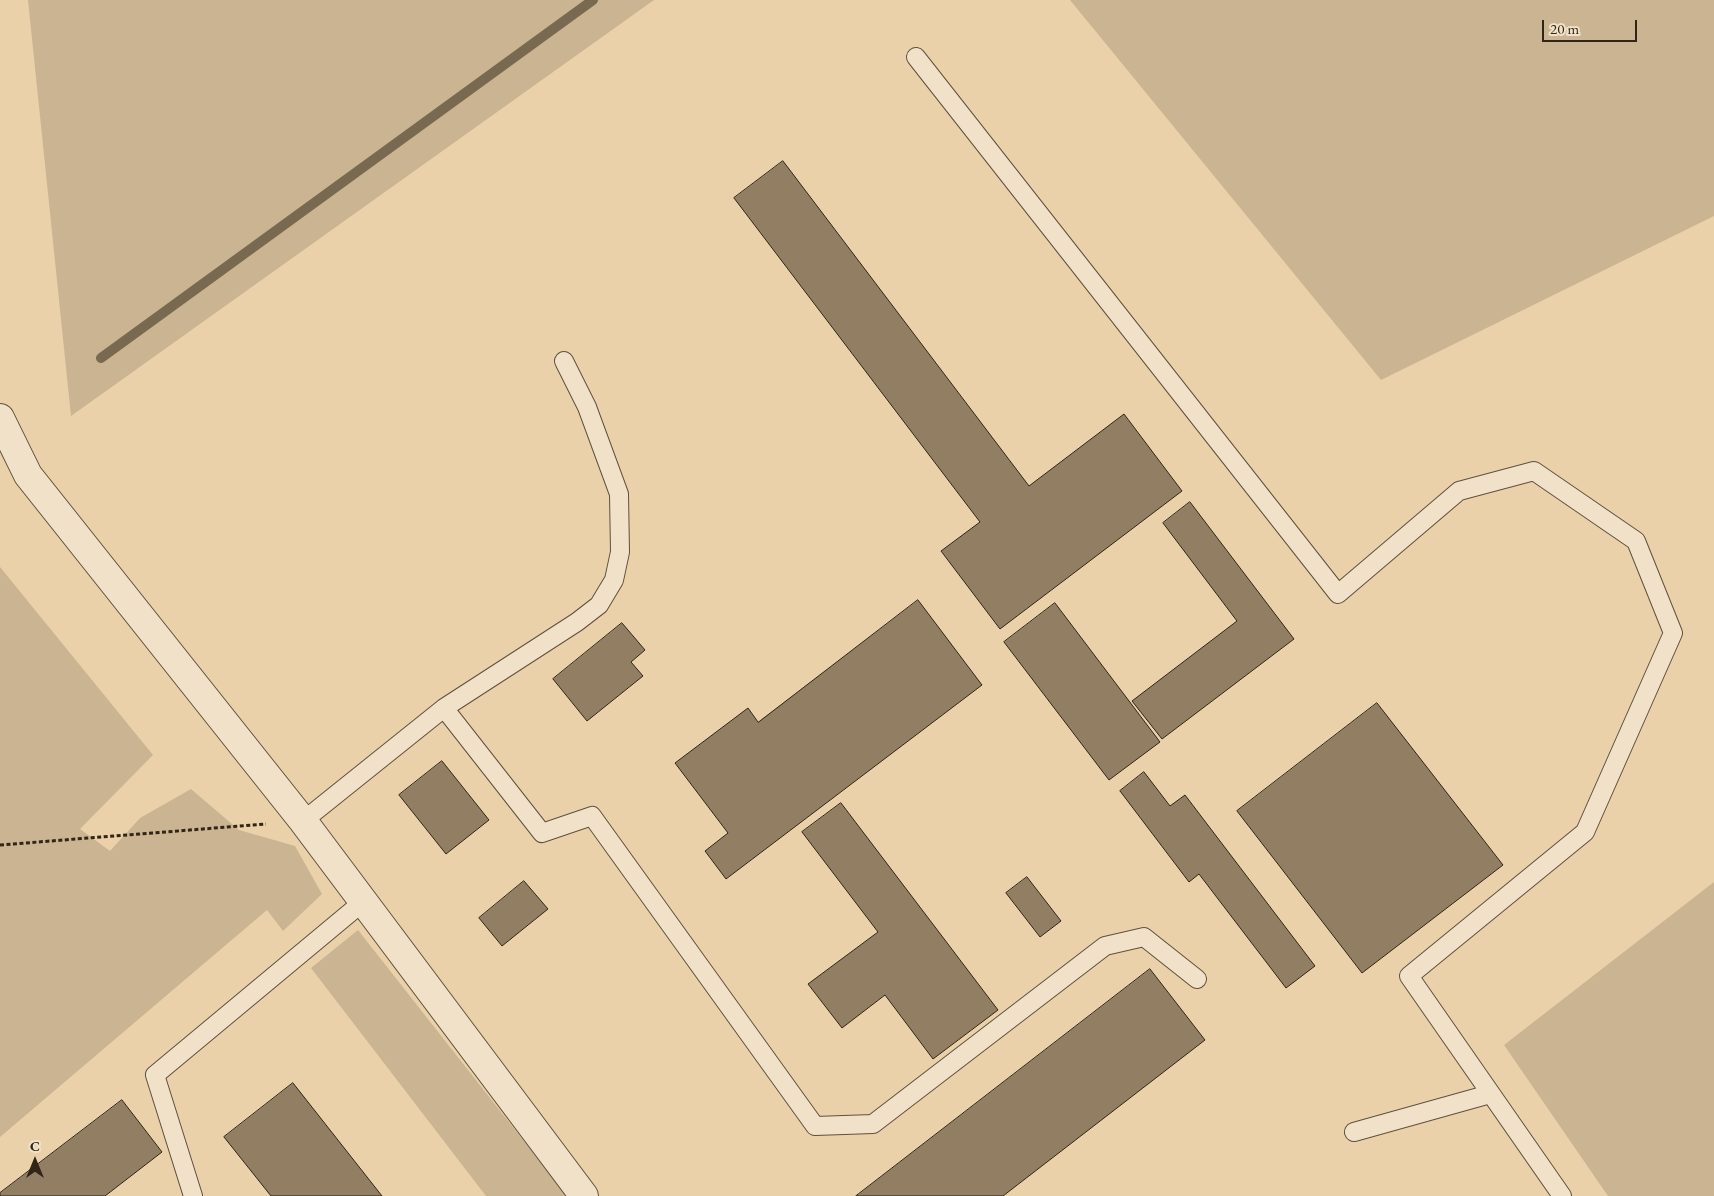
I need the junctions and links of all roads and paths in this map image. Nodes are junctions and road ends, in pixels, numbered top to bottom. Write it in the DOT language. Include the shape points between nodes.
graph roads {
  1 [pos="916,58"];
  2 [pos="564,361"];
  3 [pos="0,418"];
  4 [pos="444,708"];
  5 [pos="303,821"];
  6 [pos="0,845"];
  7 [pos="364,901"];
  8 [pos="1197,979"];
  9 [pos="1490,1094"];
  10 [pos="1354,1132"];
  11 [pos="193,1196"];
  12 [pos="584,1196"];
  13 [pos="1562,1196"];
  1 -- 9 [label="lane" via="1338,594 1459,491 1534,471 1636,542 1673,633 1585,832 1408,976"];
  2 -- 4 [label="lane" via="587,407 619,494 620,552 614,580 599,605 577,622"];
  3 -- 5 [label="street" via="28,475"];
  4 -- 5 [label="lane"];
  4 -- 8 [label="lane" via="542,833 592,816 815,1126 873,1124 1105,946 1144,937"];
  5 -- 6 [label="path"];
  5 -- 7 [label="street"];
  7 -- 11 [label="lane" via="155,1076"];
  7 -- 12 [label="street"];
  9 -- 10 [label="lane"];
  9 -- 13 [label="lane"];
}
